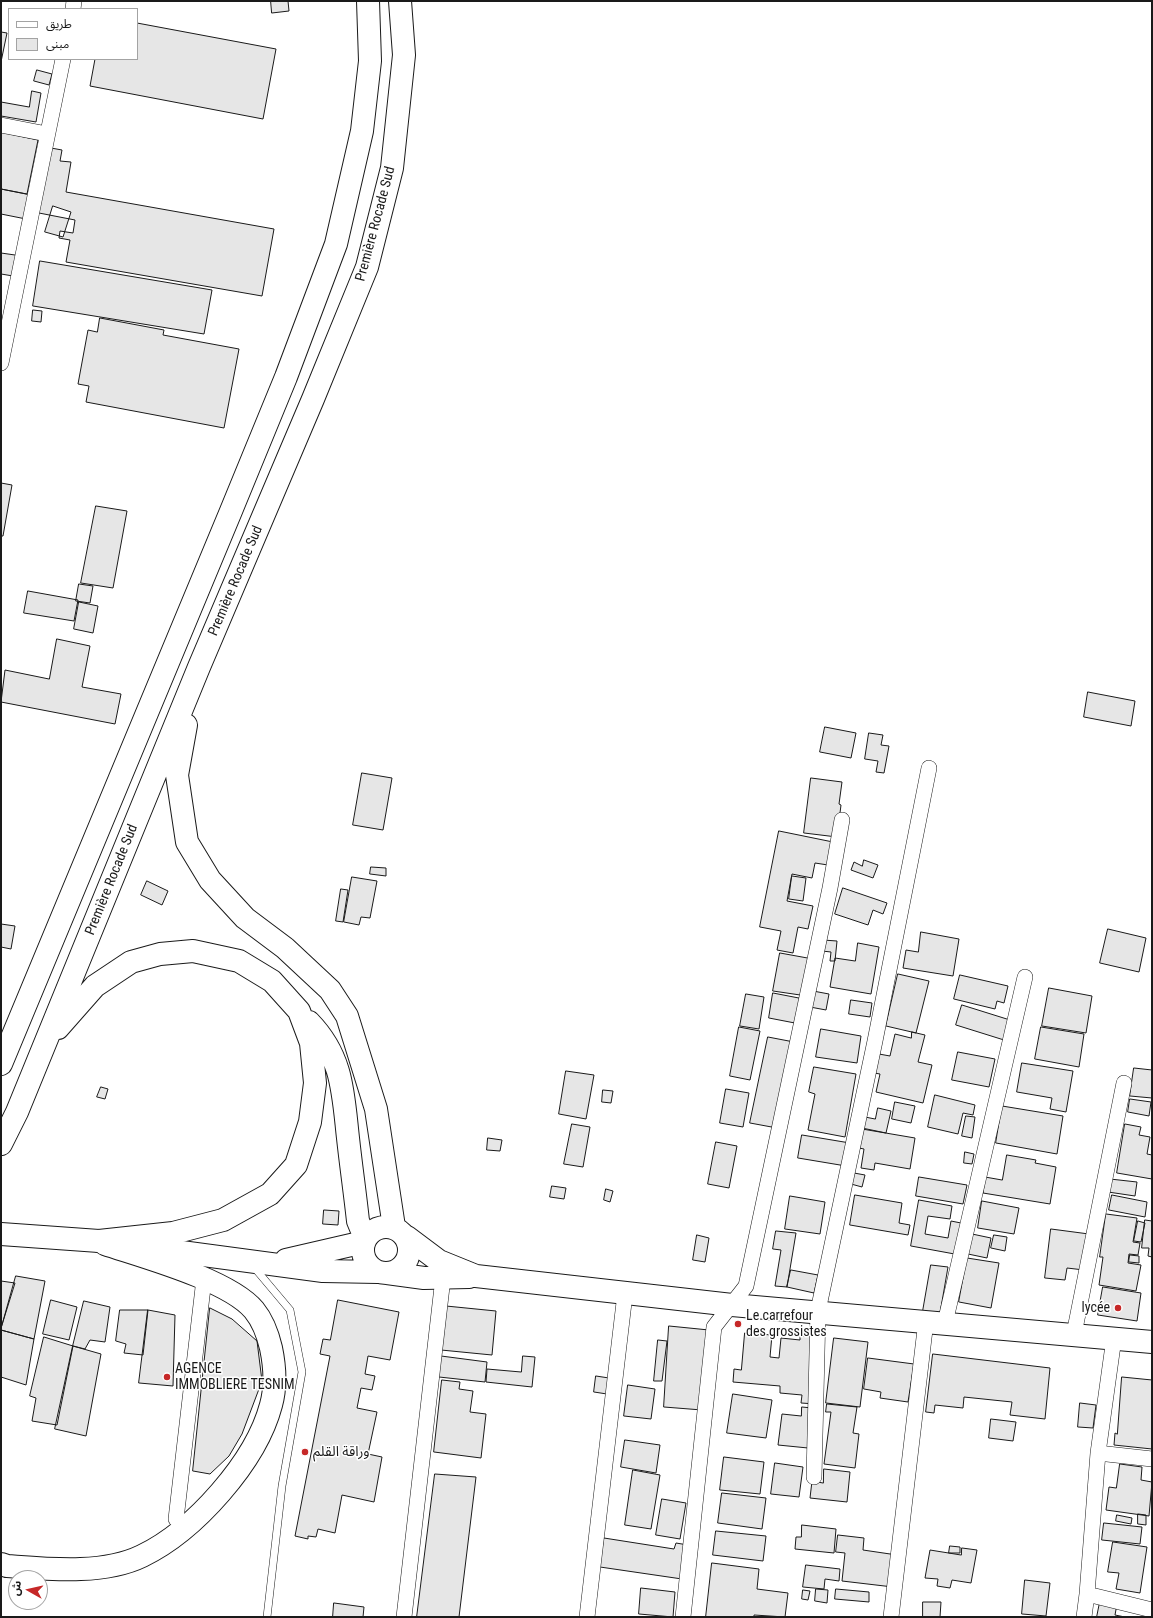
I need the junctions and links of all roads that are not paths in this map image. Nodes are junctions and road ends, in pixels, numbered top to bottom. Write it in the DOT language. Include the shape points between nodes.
graph roads {
  1 [pos="368,1"];
  2 [pos="400,1"];
  3 [pos="62,60"];
  4 [pos="1,125"];
  5 [pos="47,134"];
  6 [pos="1,363"];
  7 [pos="199,666"];
  8 [pos="929,768"];
  9 [pos="842,820"];
  10 [pos="1025,977"];
  11 [pos="298,1011"];
  12 [pos="1,1064"];
  13 [pos="1124,1083"];
  14 [pos="17,1112"];
  15 [pos="1,1144"];
  16 [pos="400,1232"];
  17 [pos="1,1234"];
  18 [pos="365,1240"];
  19 [pos="99,1241"];
  20 [pos="259,1262"];
  21 [pos="383,1273"];
  22 [pos="476,1276"];
  23 [pos="443,1278"];
  24 [pos="204,1279"];
  25 [pos="625,1294"];
  26 [pos="732,1305"];
  27 [pos="818,1311"];
  28 [pos="936,1322"];
  29 [pos="1074,1334"];
  30 [pos="1114,1338"];
  31 [pos="1152,1342"];
  32 [pos="1098,1453"];
  33 [pos="1152,1459"];
  34 [pos="814,1477"];
  35 [pos="176,1519"];
  36 [pos="1,1564"];
  37 [pos="1087,1594"];
  38 [pos="1152,1610"];
  39 [pos="267,1617"];
  40 [pos="404,1617"];
  41 [pos="587,1617"];
  42 [pos="684,1617"];
  43 [pos="891,1617"];
  44 [pos="1084,1617"];
  1 -- 12 [label="main road" via="370,61 362,131 336,244 232,511"];
  2 -- 7 [label="main road, Première Rocade Sud" via="404,55 392,168 367,267"];
  3 -- 5 [label="street"];
  4 -- 5 [label="street"];
  5 -- 6 [label="street"];
  7 -- 14 [label="main road, Première Rocade Sud"];
  7 -- 16 [label="main road" via="181,744 177,775 187,842 210,880 245,918 284,948 330,990 347,1016 376,1109"];
  8 -- 27 [label="street"];
  9 -- 26 [label="street" via="829,896 746,1286"];
  10 -- 28 [label="street"];
  11 -- 14 [label="main road" via="272,981 239,961 193,951 160,954 131,962 95,986 59,1024"];
  11 -- 18 [label="main road" via="322,1038 333,1056 342,1084 358,1221"];
  11 -- 19 [label="main road" via="311,1043 315,1083 310,1122 296,1165 270,1194 223,1220 173,1233"];
  13 -- 29 [label="street"];
  14 -- 15 [label="main road, Première Rocade Sud"];
  16 -- 18 [label="main road" via="378,1228 370,1232"];
  16 -- 21 [label="main road" via="410,1253 407,1261 402,1268 394,1272"];
  16 -- 22 [label="main road" via="439,1261"];
  17 -- 19 [label="main road"];
  18 -- 20 [label="main road" via="320,1253"];
  18 -- 21 [label="main road" via="363,1254 366,1262 371,1268"];
  19 -- 20 [label="main road"];
  19 -- 24 [label="main road"];
  20 -- 21 [label="main road" via="323,1270"];
  20 -- 39 [label="lane" via="290,1310 302,1372 282,1486"];
  21 -- 23 [label="main road" via="418,1278"];
  22 -- 23 [label="main road"];
  22 -- 25 [label="main road"];
  23 -- 40 [label="street"];
  24 -- 35 [label="street"];
  24 -- 36 [label="main road" via="248,1304 263,1323 268,1337 274,1360 275,1383 271,1406 254,1447 221,1492 182,1530 141,1557 122,1563 64,1571"];
  25 -- 26 [label="main road"];
  25 -- 41 [label="street"];
  26 -- 27 [label="main road"];
  26 -- 42 [label="street" via="714,1327"];
  27 -- 28 [label="main road"];
  27 -- 34 [label="street"];
  28 -- 29 [label="main road"];
  28 -- 43 [label="street"];
  29 -- 30 [label="main road"];
  30 -- 31 [label="main road"];
  30 -- 32 [label="street"];
  32 -- 33 [label="street"];
  32 -- 37 [label="street"];
  37 -- 38 [label="street"];
  37 -- 44 [label="street"];
}
